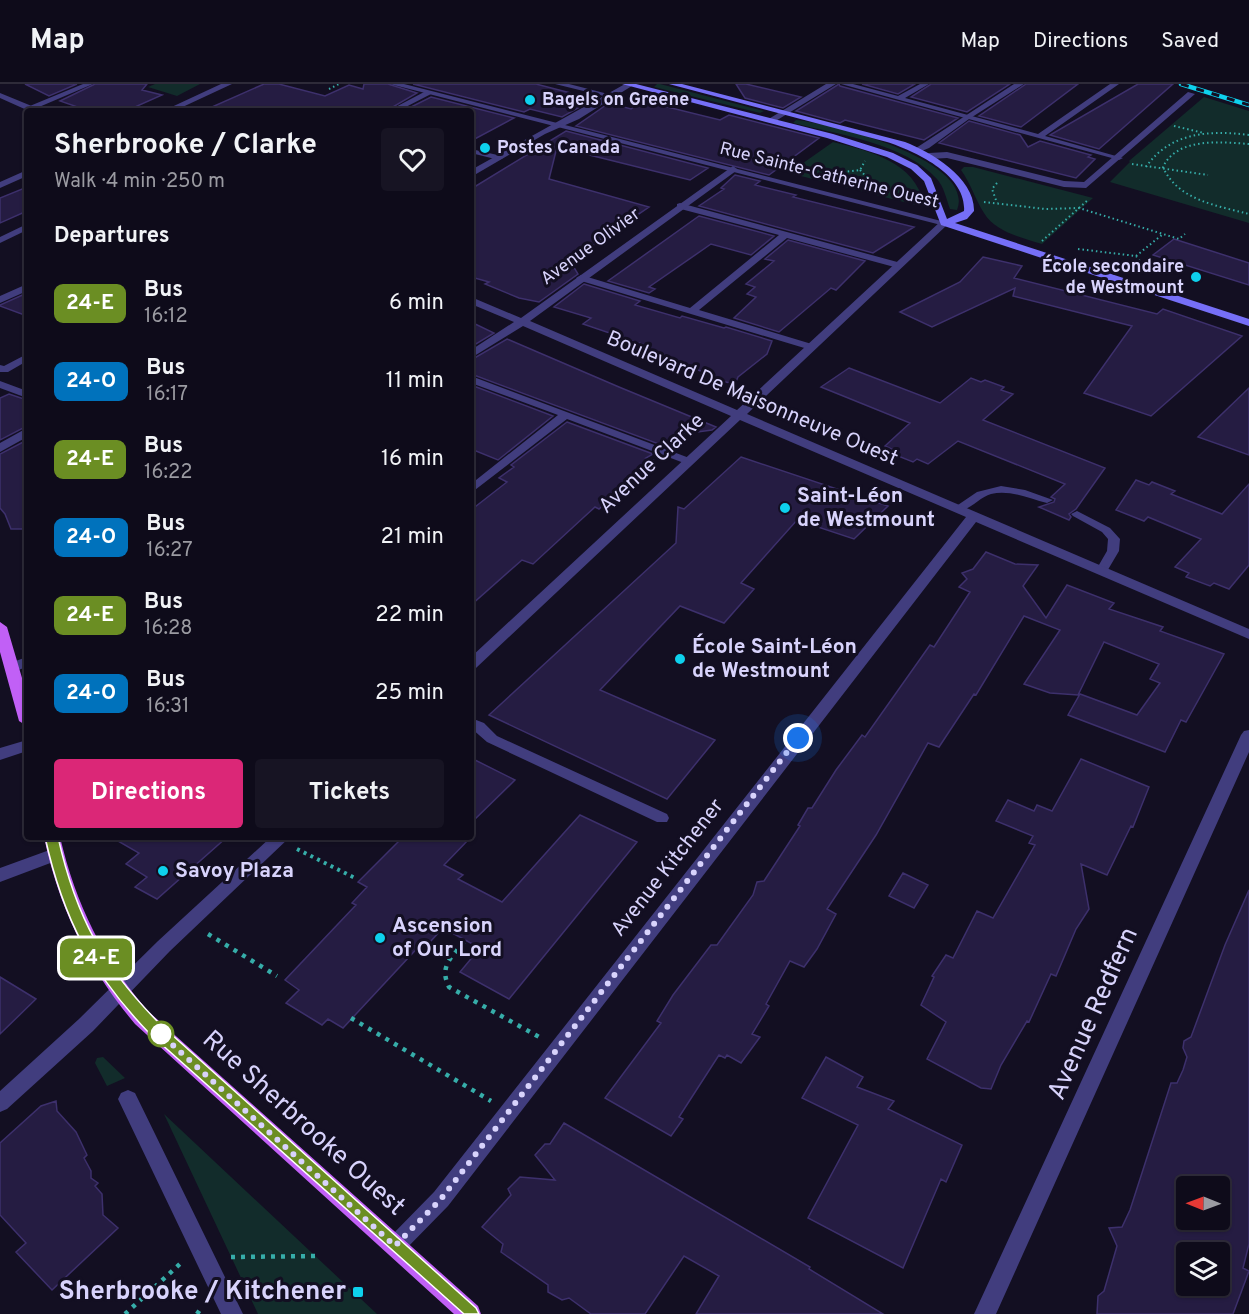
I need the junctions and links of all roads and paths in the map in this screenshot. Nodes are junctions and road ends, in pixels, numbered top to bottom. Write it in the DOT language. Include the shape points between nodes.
graph roads {
  1 [pos="89,84"];
  2 [pos="228,84"];
  3 [pos="339,84"];
  4 [pos="394,84"];
  5 [pos="560,84"];
  6 [pos="629,84"];
  7 [pos="672,84"];
  8 [pos="832,84"];
  9 [pos="844,84"];
  10 [pos="925,84"];
  11 [pos="1020,84"];
  12 [pos="1115,84"];
  13 [pos="586,87"];
  14 [pos="329,89"];
  15 [pos="429,93"];
  16 [pos="1191,94"];
  17 [pos="0,95"];
  18 [pos="612,96"];
  19 [pos="898,99"];
  20 [pos="29,108"];
  21 [pos="37,108"];
  22 [pos="174,108"];
  23 [pos="398,108"];
  24 [pos="784,112"];
  25 [pos="966,117"];
  26 [pos="771,120"];
  27 [pos="559,125"];
  28 [pos="1170,125"];
  29 [pos="1205,134"];
  30 [pos="1249,135"];
  31 [pos="1038,137"];
  32 [pos="1249,144"];
  33 [pos="917,150"];
  34 [pos="474,151"];
  35 [pos="929,156"];
  36 [pos="499,158"];
  37 [pos="867,159"];
  38 [pos="1124,161"];
  39 [pos="1146,167"];
  40 [pos="734,169"];
  41 [pos="860,170"];
  42 [pos="1163,170"];
  43 [pos="474,172"];
  44 [pos="24,174"];
  45 [pos="1208,174"];
  46 [pos="807,178"];
  47 [pos="999,181"];
  48 [pos="0,185"];
  49 [pos="875,195"];
  50 [pos="1091,196"];
  51 [pos="979,202"];
  52 [pos="997,203"];
  53 [pos="680,206"];
  54 [pos="1079,208"];
  55 [pos="1249,214"];
  56 [pos="944,223"];
  57 [pos="24,228"];
  58 [pos="1162,234"];
  59 [pos="1185,234"];
  60 [pos="785,235"];
  61 [pos="0,240"];
  62 [pos="1050,246"];
  63 [pos="1071,248"];
  64 [pos="1136,256"];
  65 [pos="898,266"];
  66 [pos="1150,274"];
  67 [pos="581,278"];
  68 [pos="24,288"];
  69 [pos="0,300"];
  70 [pos="474,301"];
  71 [pos="692,311"];
  72 [pos="522,322"];
  73 [pos="1249,323"];
  74 [pos="811,347"];
  75 [pos="474,353"];
  76 [pos="24,358"];
  77 [pos="1,370"];
  78 [pos="474,380"];
  79 [pos="0,384"];
  80 [pos="24,394"];
  81 [pos="565,415"];
  82 [pos="738,415"];
  83 [pos="24,434"];
  84 [pos="0,448"];
  85 [pos="688,461"];
  86 [pos="474,488"];
  87 [pos="1047,500"];
  88 [pos="958,509"];
  89 [pos="1077,514"];
  90 [pos="974,516"];
  91 [pos="1102,570"];
  92 [pos="0,627"];
  93 [pos="1249,634"];
  94 [pos="474,661"];
  95 [pos="20,665"];
  96 [pos="24,697"];
  97 [pos="474,724"];
  98 [pos="1249,735"];
  99 [pos="24,746"];
  100 [pos="0,754"];
  101 [pos="662,818"];
  102 [pos="279,840"];
  103 [pos="53,845"];
  104 [pos="297,849"];
  105 [pos="0,875"];
  106 [pos="355,878"];
  107 [pos="208,934"];
  108 [pos="464,942"];
  109 [pos="277,976"];
  110 [pos="119,991"];
  111 [pos="351,1018"];
  112 [pos="541,1038"];
  113 [pos="128,1099"];
  114 [pos="491,1101"];
  115 [pos="0,1103"];
  116 [pos="395,1246"];
  117 [pos="320,1256"];
  118 [pos="231,1257"];
  119 [pos="181,1263"];
  120 [pos="201,1308"];
  121 [pos="125,1314"];
  122 [pos="197,1314"];
  123 [pos="232,1314"];
  124 [pos="470,1314"];
  125 [pos="985,1314"];
  1 -- 21 [label="lane"];
  2 -- 22 [label="street"];
  3 -- 14 [label="path"];
  4 -- 15 [label="street, Rue Sainte-Catherine Ouest"];
  5 -- 13 [label="lane"];
  6 -- 18 [label="street"];
  6 -- 26 [label="main road"];
  7 -- 24 [label="main road"];
  8 -- 24 [label="street"];
  9 -- 19 [label="lane"];
  10 -- 19 [label="lane"];
  11 -- 25 [label="street"];
  12 -- 31 [label="lane"];
  13 -- 18 [label="lane"];
  15 -- 23 [label="lane"];
  15 -- 27 [label="street, Rue Sainte-Catherine Ouest"];
  16 -- 38 [label="street"];
  17 -- 20 [label="street"];
  18 -- 27 [label="street"];
  19 -- 25 [label="lane"];
  24 -- 26 [label="street"];
  24 -- 33 [label="main road"];
  25 -- 31 [label="lane"];
  25 -- 33 [label="street"];
  26 -- 56 [label="main road" via="862,145 908,163 930,183"];
  27 -- 36 [label="street"];
  27 -- 40 [label="street, Rue Sainte-Catherine Ouest"];
  28 -- 29 [label="path"];
  29 -- 30 [label="path"];
  29 -- 39 [label="path" via="1165,146"];
  31 -- 38 [label="lane"];
  32 -- 42 [label="path" via="1184,148 1167,157"];
  33 -- 35 [label="main road"];
  34 -- 36 [label="lane"];
  35 -- 38 [label="street" via="947,155 1081,186"];
  35 -- 56 [label="main road" via="953,175 969,206 965,216"];
  36 -- 43 [label="street"];
  37 -- 41 [label="path"];
  38 -- 39 [label="path"];
  39 -- 42 [label="path"];
  40 -- 53 [label="street, Avenue Olivier"];
  40 -- 56 [label="street, Rue Sainte-Catherine Ouest"];
  41 -- 46 [label="path"];
  41 -- 49 [label="path" via="872,183"];
  42 -- 45 [label="path"];
  42 -- 55 [label="path" via="1169,181 1186,194"];
  44 -- 48 [label="street"];
  47 -- 52 [label="path" via="992,189"];
  50 -- 54 [label="path"];
  51 -- 52 [label="path"];
  52 -- 54 [label="path" via="1045,209"];
  53 -- 60 [label="lane"];
  53 -- 67 [label="street, Avenue Olivier"];
  54 -- 58 [label="path"];
  54 -- 62 [label="path" via="1039,244"];
  56 -- 65 [label="street, Avenue Clarke"];
  56 -- 73 [label="main road, Rue Sainte-Catherine Ouest"];
  57 -- 61 [label="lane"];
  58 -- 59 [label="path" via="1179,239"];
  58 -- 64 [label="path"];
  60 -- 65 [label="lane"];
  60 -- 71 [label="lane"];
  63 -- 64 [label="path"];
  64 -- 66 [label="path"];
  65 -- 74 [label="street, Avenue Clarke"];
  67 -- 71 [label="lane"];
  67 -- 72 [label="street, Avenue Olivier"];
  68 -- 69 [label="street"];
  70 -- 72 [label="street, Boulevard De Maisonneuve Ouest"];
  71 -- 74 [label="lane"];
  72 -- 75 [label="street, Avenue Olivier"];
  72 -- 82 [label="street, Boulevard De Maisonneuve Ouest"];
  74 -- 82 [label="street, Avenue Clarke"];
  76 -- 77 [label="lane"];
  78 -- 81 [label="lane"];
  79 -- 80 [label="lane"];
  81 -- 85 [label="lane"];
  81 -- 86 [label="lane"];
  82 -- 85 [label="street, Avenue Clarke"];
  82 -- 88 [label="street, Boulevard De Maisonneuve Ouest"];
  83 -- 84 [label="street"];
  85 -- 94 [label="street, Avenue Clarke"];
  87 -- 88 [label="lane" via="998,489 976,495"];
  88 -- 90 [label="street, Boulevard De Maisonneuve Ouest"];
  89 -- 91 [label="lane" via="1114,539 1113,551"];
  90 -- 91 [label="street, Boulevard De Maisonneuve Ouest"];
  90 -- 116 [label="street, Avenue Kitchener" via="441,1199"];
  91 -- 93 [label="street, Boulevard De Maisonneuve Ouest"];
  92 -- 95 [label="main road"];
  95 -- 96 [label="main road"];
  97 -- 101 [label="lane" via="492,739"];
  98 -- 125 [label="street, Avenue Redfern"];
  99 -- 100 [label="street"];
  102 -- 110 [label="street"];
  103 -- 105 [label="street"];
  103 -- 110 [label="main road, Rue Sherbrooke Ouest" via="72,910"];
  104 -- 106 [label="path"];
  107 -- 109 [label="path"];
  108 -- 112 [label="path" via="444,965 443,977 449,987"];
  110 -- 115 [label="street"];
  110 -- 116 [label="main road, Rue Sherbrooke Ouest" via="142,1018"];
  111 -- 114 [label="path"];
  113 -- 123 [label="street"];
  116 -- 124 [label="main road, Rue Sherbrooke Ouest"];
  117 -- 118 [label="path"];
  119 -- 121 [label="path"];
  120 -- 122 [label="path"];
}
